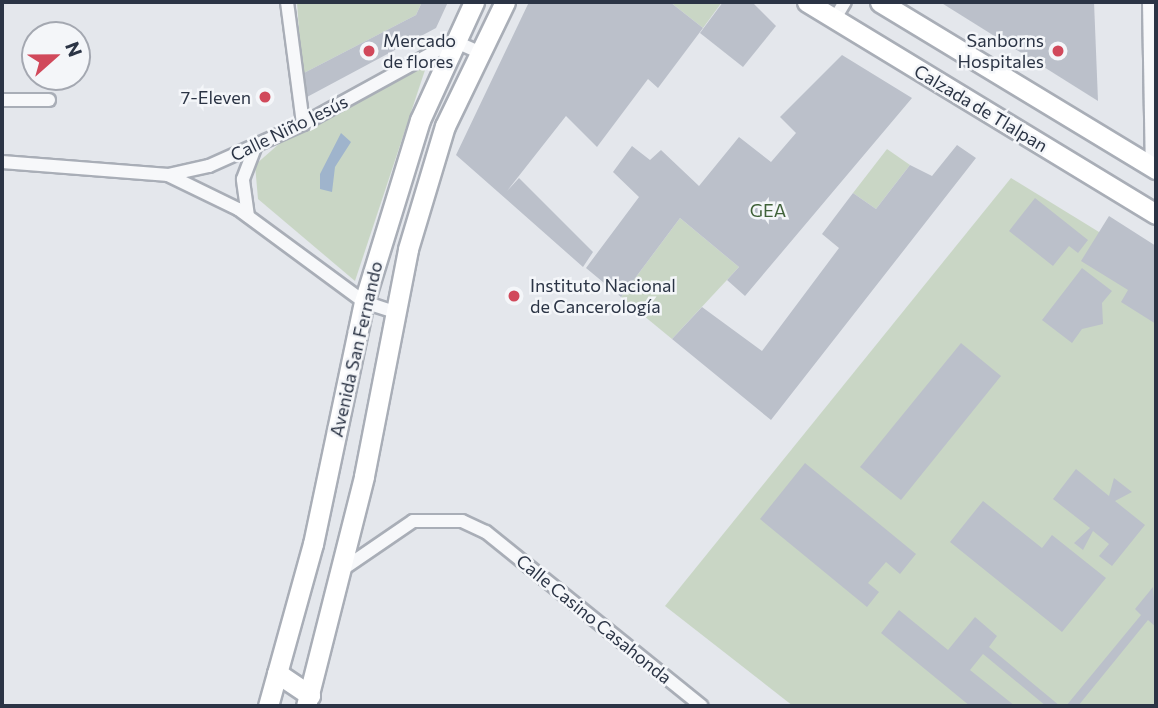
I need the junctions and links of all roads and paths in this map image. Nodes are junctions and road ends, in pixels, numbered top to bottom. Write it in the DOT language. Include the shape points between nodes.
graph roads {
  1 [pos="287,2"];
  2 [pos="474,2"];
  3 [pos="505,2"];
  4 [pos="807,2"];
  5 [pos="845,2"];
  6 [pos="880,2"];
  7 [pos="1149,2"];
  8 [pos="834,20"];
  9 [pos="454,41"];
  10 [pos="479,52"];
  11 [pos="2,100"];
  12 [pos="49,100"];
  13 [pos="1154,112"];
  14 [pos="303,124"];
  15 [pos="255,148"];
  16 [pos="2,162"];
  17 [pos="1154,168"];
  18 [pos="168,175"];
  19 [pos="1156,214"];
  20 [pos="248,216"];
  21 [pos="364,302"];
  22 [pos="394,312"];
  23 [pos="354,350"];
  24 [pos="388,350"];
  25 [pos="343,569"];
  26 [pos="277,673"];
  27 [pos="308,701"];
  28 [pos="268,706"];
  29 [pos="702,706"];
  1 -- 14 [label="street"];
  2 -- 9 [label="main road, Avenida San Fernando"];
  3 -- 10 [label="main road, Avenida San Fernando"];
  4 -- 8 [label="main road, Calzada de Tlalpan"];
  5 -- 8 [label="street"];
  6 -- 17 [label="main road"];
  7 -- 13 [label="street"];
  8 -- 19 [label="main road, Calzada de Tlalpan"];
  9 -- 10 [label="street"];
  9 -- 14 [label="street, Calle Niño Jesús"];
  9 -- 21 [label="main road, Avenida San Fernando" via="420,120"];
  10 -- 22 [label="main road, Avenida San Fernando" via="445,127"];
  11 -- 12 [label="street"];
  13 -- 17 [label="street"];
  14 -- 15 [label="street, Calle Niño Jesús"];
  15 -- 18 [label="street, Calle Niño Jesús"];
  15 -- 20 [label="street" via="243,179"];
  16 -- 18 [label="street, Calle Niño Jesús"];
  18 -- 20 [label="street"];
  20 -- 21 [label="street"];
  21 -- 22 [label="street"];
  21 -- 23 [label="main road, Avenida San Fernando"];
  22 -- 24 [label="main road, Avenida San Fernando"];
  23 -- 24 [label="main road" via="370,363"];
  23 -- 26 [label="main road, Avenida San Fernando" via="313,544"];
  24 -- 25 [label="main road, Avenida San Fernando"];
  25 -- 27 [label="main road, Avenida San Fernando"];
  25 -- 29 [label="street, Calle Casino Casahonda" via="413,521 462,521 485,532"];
  26 -- 27 [label="main road"];
  26 -- 28 [label="main road, Avenida San Fernando"];
}
